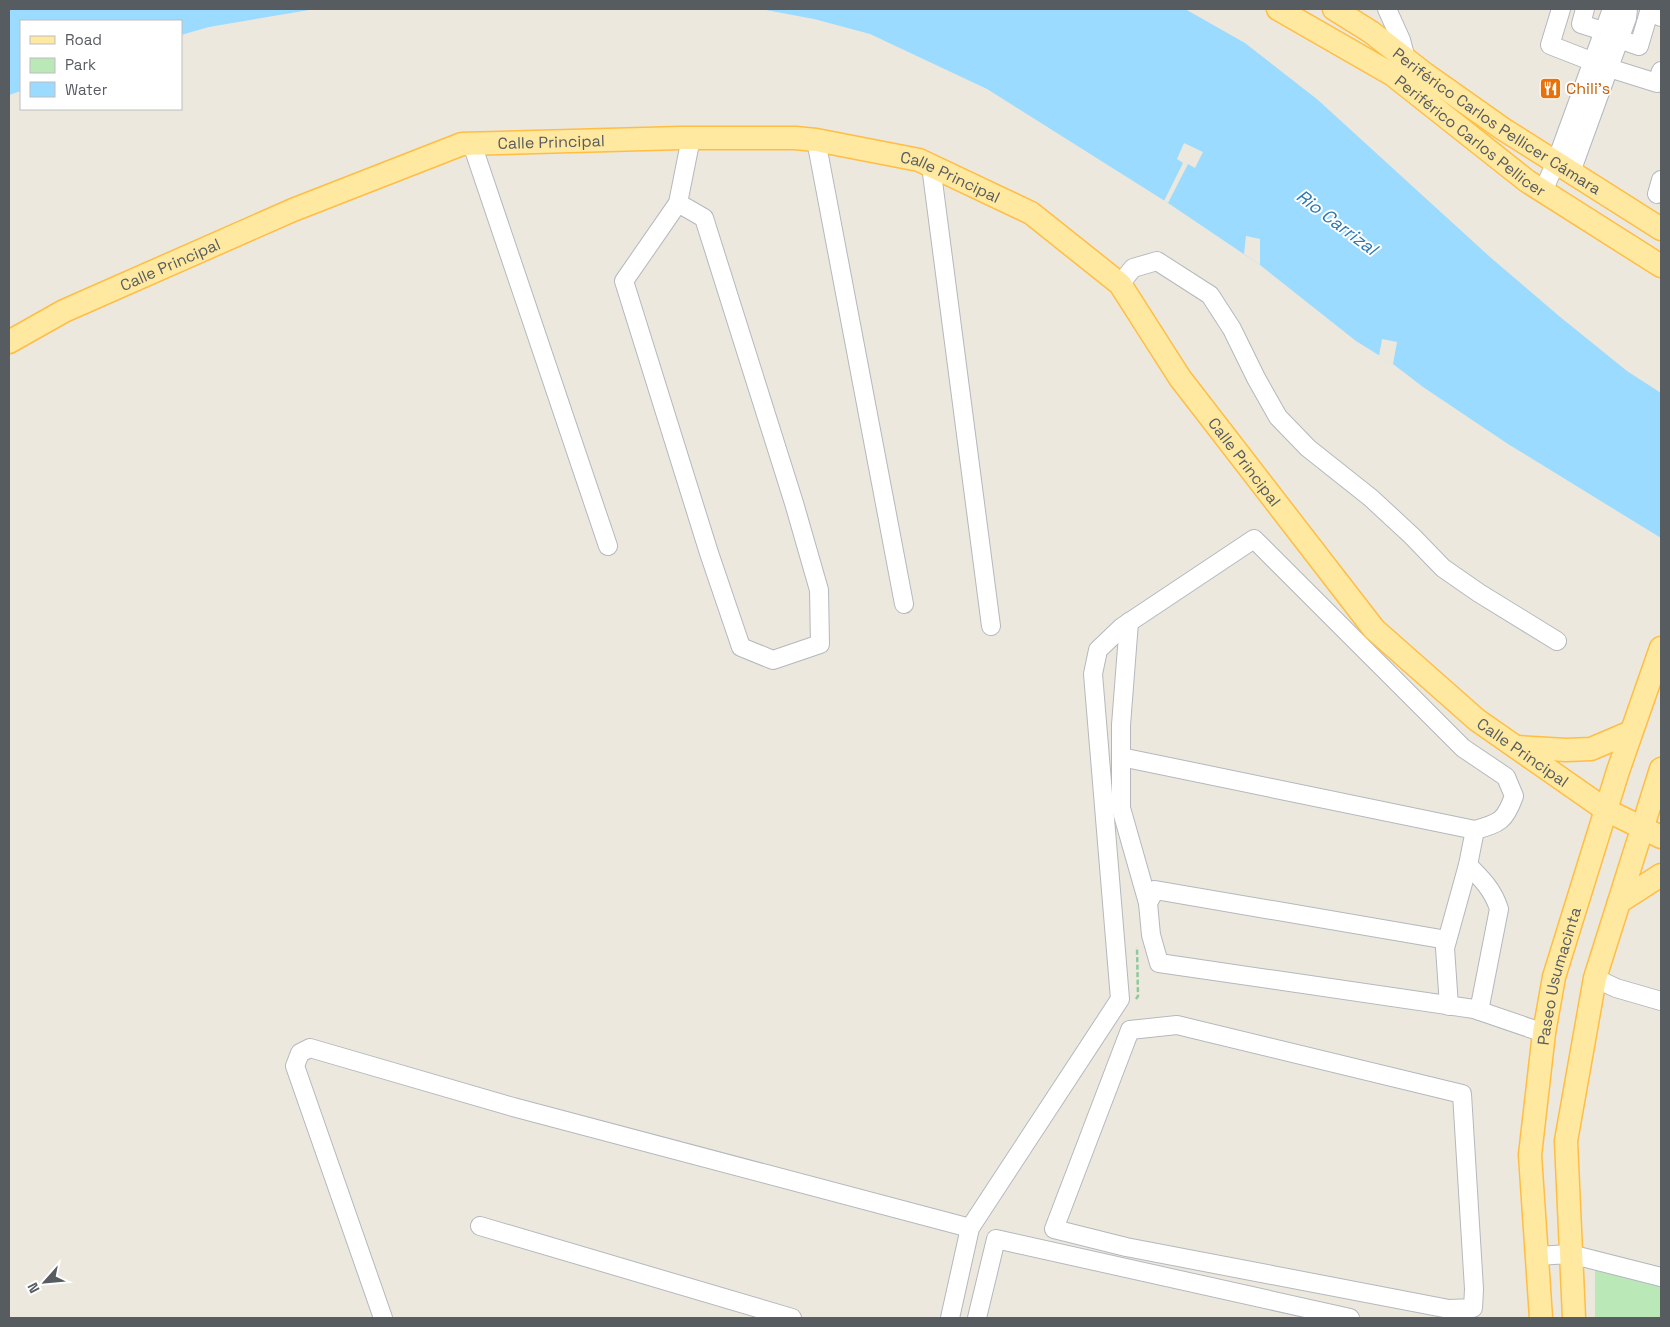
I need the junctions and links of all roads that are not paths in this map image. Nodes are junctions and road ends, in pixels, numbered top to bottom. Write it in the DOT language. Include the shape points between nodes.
graph roads {
  1 [pos="1278,9"];
  2 [pos="1334,9"];
  3 [pos="1387,9"];
  4 [pos="1561,9"];
  5 [pos="1585,9"];
  6 [pos="1612,9"];
  7 [pos="1628,9"];
  8 [pos="1661,17"];
  9 [pos="1611,35"];
  10 [pos="1592,62"];
  11 [pos="1399,67"];
  12 [pos="1608,68"];
  13 [pos="1661,71"];
  14 [pos="691,138"];
  15 [pos="816,140"];
  16 [pos="472,144"];
  17 [pos="931,166"];
  18 [pos="1563,167"];
  19 [pos="1543,191"];
  20 [pos="678,203"];
  21 [pos="1592,223"];
  22 [pos="1661,229"];
  23 [pos="1661,266"];
  24 [pos="1661,275"];
  25 [pos="1120,284"];
  26 [pos="9,342"];
  27 [pos="608,546"];
  28 [pos="904,604"];
  29 [pos="1129,622"];
  30 [pos="992,626"];
  31 [pos="1557,641"];
  32 [pos="1661,648"];
  33 [pos="1631,732"];
  34 [pos="1515,747"];
  35 [pos="1121,757"];
  36 [pos="1661,769"];
  37 [pos="1606,810"];
  38 [pos="1475,830"];
  39 [pos="1652,832"];
  40 [pos="1468,865"];
  41 [pos="1661,875"];
  42 [pos="1619,902"];
  43 [pos="1148,903"];
  44 [pos="1447,940"];
  45 [pos="1595,978"];
  46 [pos="1661,1001"];
  47 [pos="1449,1006"];
  48 [pos="1479,1011"];
  49 [pos="1544,1033"];
  50 [pos="480,1226"];
  51 [pos="970,1228"];
  52 [pos="1126,1247"];
  53 [pos="1570,1254"];
  54 [pos="1537,1256"];
  55 [pos="1121,1268"];
  56 [pos="1661,1277"];
  57 [pos="383,1318"];
  58 [pos="792,1318"];
  59 [pos="950,1318"];
  60 [pos="977,1318"];
  61 [pos="1350,1318"];
  62 [pos="1541,1318"];
  63 [pos="1574,1318"];
  1 -- 11 [label="main road, Periférico Carlos Pellicer"];
  2 -- 11 [label="main road, Periférico Carlos Pellicer Cámara" via="1371,32"];
  3 -- 11 [label="street" via="1401,40"];
  4 -- 10 [label="street" via="1550,45"];
  5 -- 9 [label="street" via="1581,24"];
  6 -- 9 [label="street"];
  7 -- 9 [label="street"];
  8 -- 9 [label="street" via="1649,12 1639,46"];
  9 -- 10 [label="street"];
  9 -- 12 [label="street"];
  10 -- 12 [label="street"];
  10 -- 18 [label="street"];
  11 -- 18 [label="main road, Periférico Carlos Pellicer Cámara"];
  11 -- 19 [label="main road, Periférico Carlos Pellicer" via="1443,113"];
  12 -- 13 [label="street" via="1657,83"];
  12 -- 18 [label="street"];
  14 -- 15 [label="main road, Calle Principal"];
  14 -- 16 [label="main road, Calle Principal"];
  14 -- 20 [label="street"];
  15 -- 17 [label="main road, Calle Principal" via="919,160"];
  15 -- 28 [label="street"];
  16 -- 26 [label="main road, Calle Principal" via="462,144 293,210 64,311"];
  16 -- 27 [label="street"];
  17 -- 25 [label="main road, Calle Principal" via="1031,213"];
  17 -- 30 [label="street"];
  18 -- 19 [label="street"];
  18 -- 22 [label="main road, Periférico Carlos Pellicer Cámara"];
  19 -- 21 [label="main road, Periférico Carlos Pellicer"];
  20 -- 20 [label="street" via="704,218 820,590 820,644 773,660 741,647 624,280"];
  21 -- 23 [label="main road, Periférico Carlos Pellicer"];
  21 -- 24 [label="main road"];
  25 -- 31 [label="street" via="1133,268 1157,260 1210,295 1232,329 1278,416 1308,448 1371,498 1443,568"];
  25 -- 34 [label="main road, Calle Principal" via="1180,378 1374,629 1477,720"];
  29 -- 35 [label="street"];
  29 -- 38 [label="street" via="1254,539 1462,748 1506,777 1514,796 1508,813 1494,824"];
  29 -- 51 [label="street" via="1098,650 1093,674 1120,999"];
  32 -- 33 [label="main road, Paseo Usumacinta"];
  33 -- 34 [label="main road" via="1590,749"];
  33 -- 37 [label="main road, Paseo Usumacinta"];
  34 -- 37 [label="main road, Calle Principal"];
  35 -- 38 [label="street"];
  35 -- 43 [label="street" via="1121,808"];
  36 -- 39 [label="main road"];
  37 -- 39 [label="main road, Calle Principal"];
  37 -- 49 [label="main road, Paseo Usumacinta" via="1554,977"];
  38 -- 40 [label="street"];
  39 -- 42 [label="main road"];
  40 -- 44 [label="street"];
  40 -- 48 [label="street" via="1489,886 1499,909"];
  41 -- 42 [label="main road"];
  42 -- 45 [label="main road"];
  43 -- 44 [label="street" via="1155,890"];
  43 -- 47 [label="street" via="1151,935 1159,963"];
  44 -- 47 [label="street"];
  45 -- 46 [label="street" via="1616,988"];
  45 -- 53 [label="main road" via="1566,1142"];
  47 -- 48 [label="street"];
  48 -- 49 [label="street"];
  49 -- 54 [label="main road, Paseo Usumacinta" via="1530,1155"];
  50 -- 58 [label="street"];
  51 -- 57 [label="street" via="531,1112 310,1048 300,1052 295,1066"];
  51 -- 59 [label="street"];
  52 -- 52 [label="street" via="1449,1309 1473,1308 1462,1094 1177,1025 1130,1030 1054,1229"];
  52 -- 55 [label="street"];
  53 -- 54 [label="street"];
  53 -- 56 [label="street"];
  53 -- 63 [label="main road"];
  54 -- 62 [label="main road, Paseo Usumacinta"];
  55 -- 60 [label="street" via="996,1239"];
  55 -- 61 [label="street"];
}
